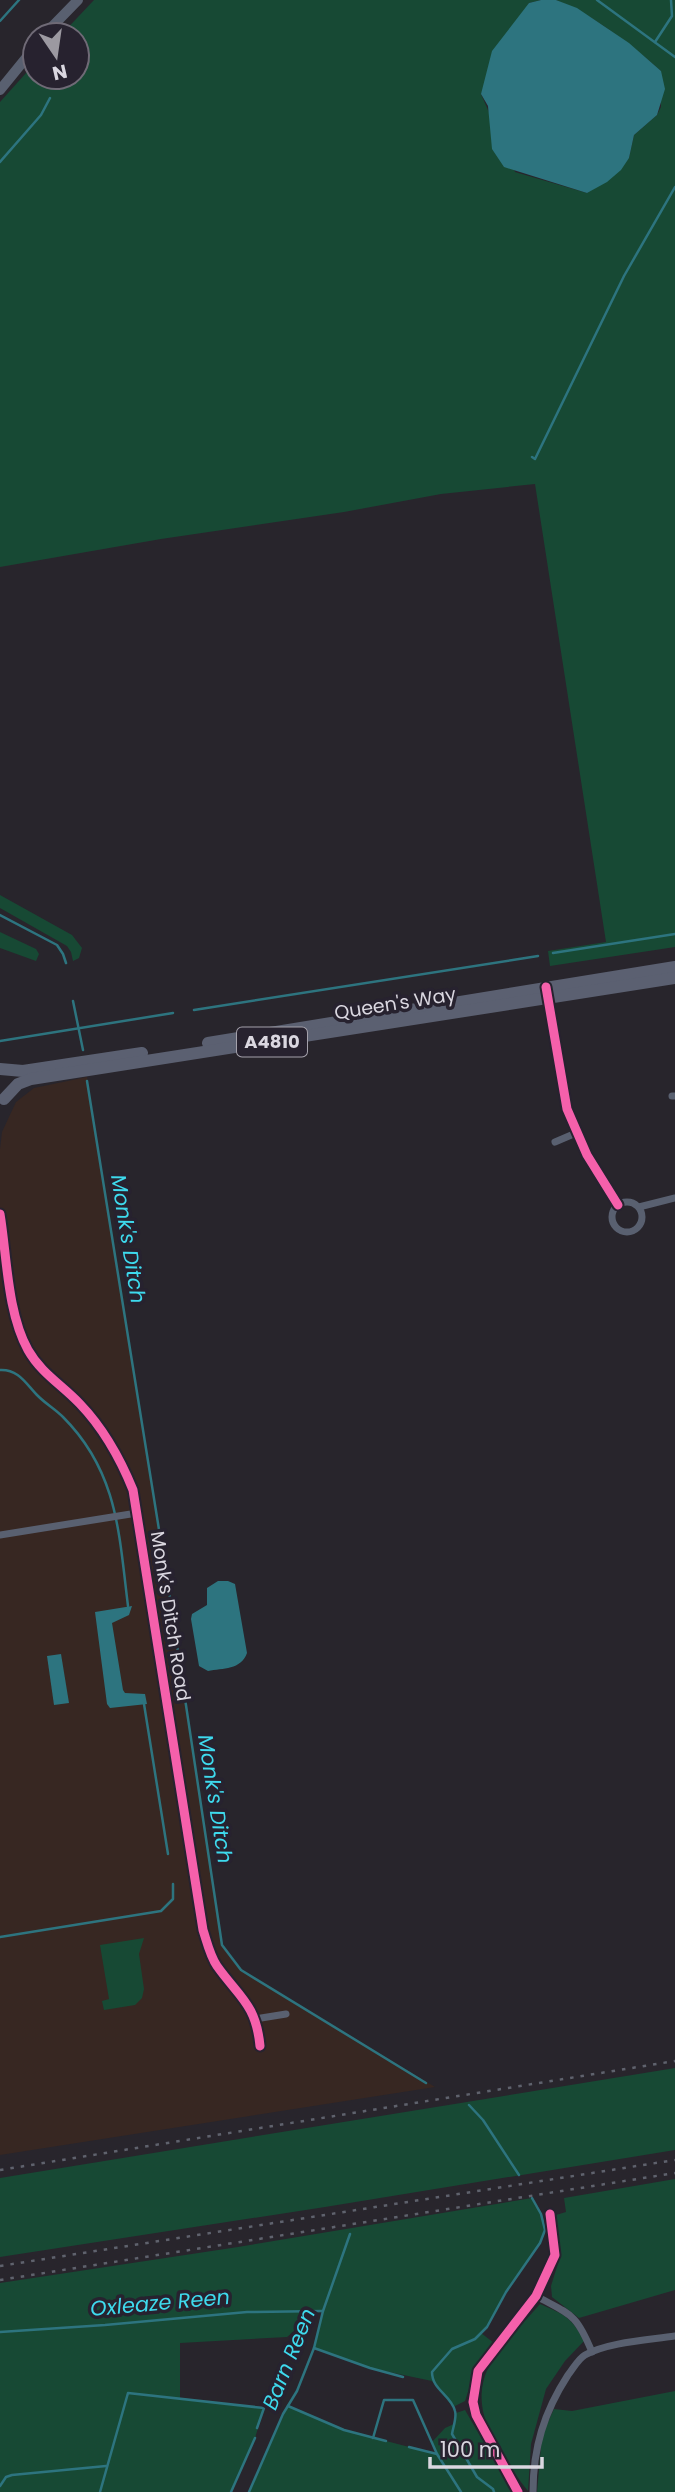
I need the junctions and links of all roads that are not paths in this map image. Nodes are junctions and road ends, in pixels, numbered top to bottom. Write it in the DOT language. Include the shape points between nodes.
graph roads {
  1 [pos="78,0"];
  2 [pos="58,21"];
  3 [pos="21,64"];
  4 [pos="0,90"];
  5 [pos="675,967"];
  6 [pos="675,978"];
  7 [pos="547,993"];
  8 [pos="0,1069"];
  9 [pos="0,1075"];
  10 [pos="2,1103"];
  11 [pos="576,1133"];
  12 [pos="555,1142"];
  13 [pos="675,1198"];
  14 [pos="618,1205"];
  15 [pos="639,1207"];
  16 [pos="0,1214"];
  17 [pos="3,1244"];
  18 [pos="137,1513"];
  19 [pos="0,1535"];
  20 [pos="286,2014"];
  21 [pos="255,2019"];
  22 [pos="260,2046"];
  23 [pos="550,2214"];
  24 [pos="536,2296"];
  25 [pos="675,2336"];
  26 [pos="592,2352"];
  27 [pos="518,2492"];
  28 [pos="533,2492"];
  1 -- 2 [label="street"];
  3 -- 4 [label="street"];
  5 -- 7 [label="main road, Queen's Way / A4810"];
  6 -- 7 [label="main road, Queen's Way / A4810"];
  7 -- 8 [label="main road, Queen's Way / A4810" via="23,1071"];
  7 -- 10 [label="main road, Queen's Way / A4810" via="30,1079 18,1084"];
  7 -- 11 [label="street" via="567,1109"];
  9 -- 10 [label="main road, Queen's Way / A4810" via="5,1088"];
  11 -- 12 [label="street"];
  11 -- 14 [label="street"];
  13 -- 15 [label="street"];
  14 -- 15 [label="street" via="631,1202"];
  14 -- 15 [label="street" via="614,1221 627,1231 640,1225"];
  16 -- 17 [label="street, Monk's Ditch Road"];
  17 -- 18 [label="street, Monk's Ditch Road" via="19,1329 27,1348 108,1439 127,1475"];
  18 -- 19 [label="street"];
  18 -- 21 [label="street, Monk's Ditch Road" via="203,1930 217,1966"];
  20 -- 21 [label="street"];
  21 -- 22 [label="street, Monk's Ditch Road"];
  23 -- 24 [label="street" via="555,2255"];
  24 -- 26 [label="street" via="576,2319"];
  24 -- 27 [label="street" via="478,2371 473,2402"];
  25 -- 26 [label="street"];
  26 -- 28 [label="street" via="583,2356 553,2398 533,2464"];
}
